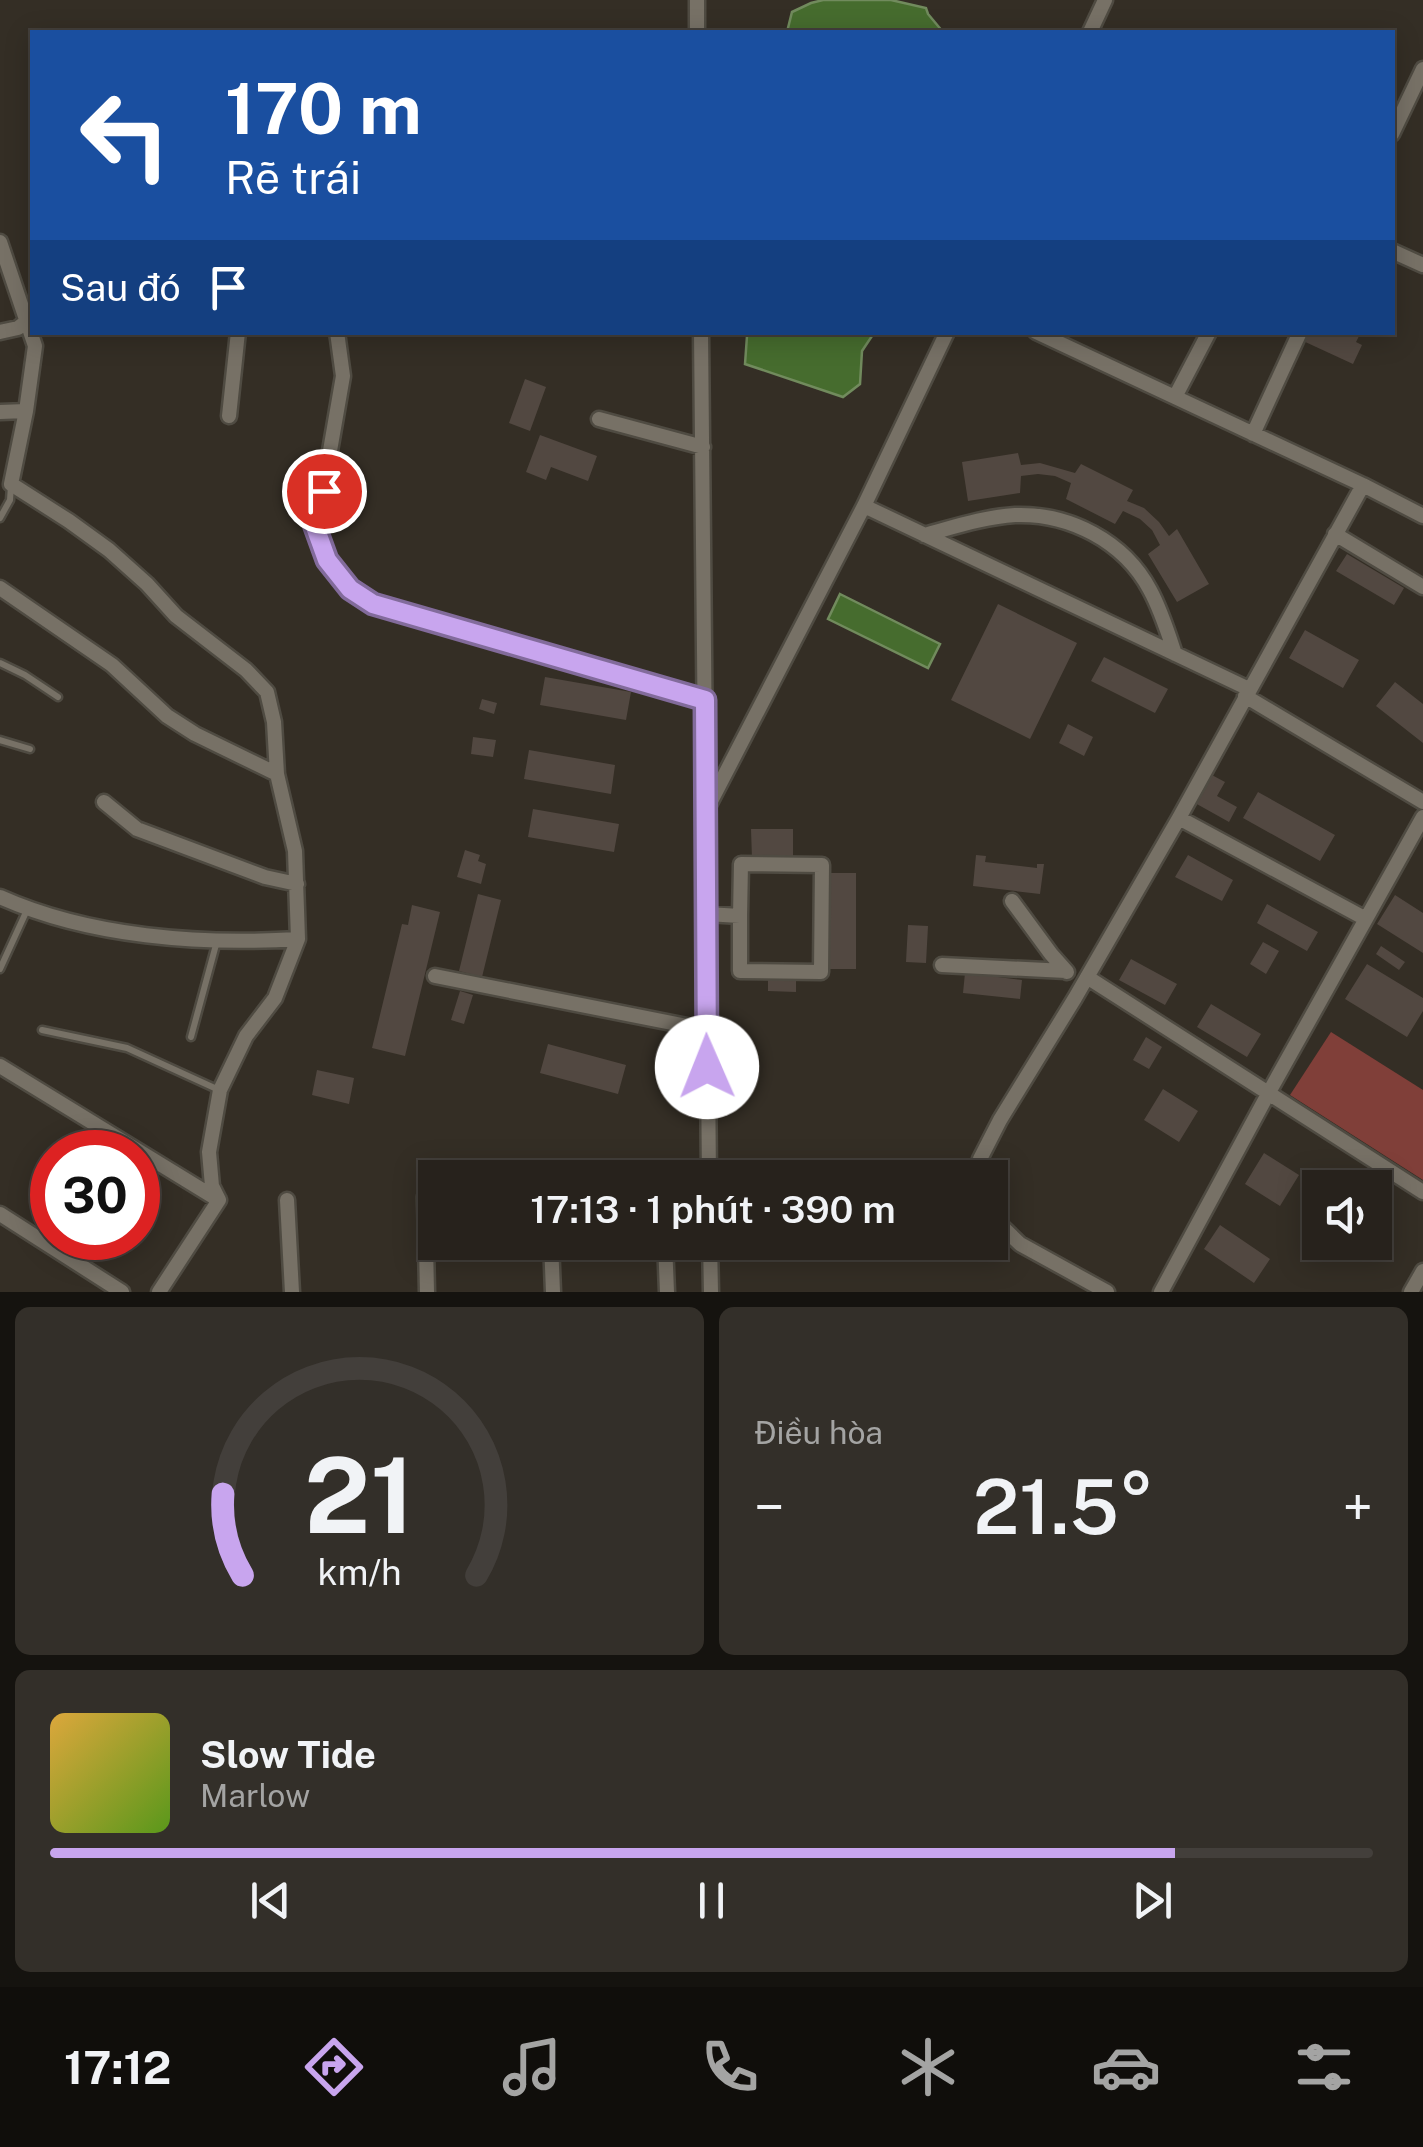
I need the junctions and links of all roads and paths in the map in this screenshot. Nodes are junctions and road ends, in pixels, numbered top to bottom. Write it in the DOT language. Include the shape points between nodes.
graph roads {
  1 [pos="698,0"];
  2 [pos="1105,0"];
  3 [pos="697,30"];
  4 [pos="1091,30"];
  5 [pos="1423,69"];
  6 [pos="1395,128"];
  7 [pos="0,242"];
  8 [pos="1395,251"];
  9 [pos="1423,264"];
  10 [pos="30,320"];
  11 [pos="0,332"];
  12 [pos="33,335"];
  13 [pos="238,335"];
  14 [pos="336,335"];
  15 [pos="701,335"];
  16 [pos="946,335"];
  17 [pos="1042,335"];
  18 [pos="1207,335"];
  19 [pos="1299,335"];
  20 [pos="1174,397"];
  21 [pos="26,411"];
  22 [pos="0,412"];
  23 [pos="228,416"];
  24 [pos="599,419"];
  25 [pos="1253,434"];
  26 [pos="703,447"];
  27 [pos="11,484"];
  28 [pos="1362,485"];
  29 [pos="864,506"];
  30 [pos="1423,516"];
  31 [pos="0,518"];
  32 [pos="1335,534"];
  33 [pos="924,535"];
  34 [pos="1423,587"];
  35 [pos="0,588"];
  36 [pos="1175,654"];
  37 [pos="0,663"];
  38 [pos="1247,693"];
  39 [pos="58,697"];
  40 [pos="705,700"];
  41 [pos="0,740"];
  42 [pos="30,749"];
  43 [pos="277,774"];
  44 [pos="104,802"];
  45 [pos="1423,802"];
  46 [pos="707,808"];
  47 [pos="1179,818"];
  48 [pos="1423,818"];
  49 [pos="297,884"];
  50 [pos="0,897"];
  51 [pos="1012,900"];
  52 [pos="28,909"];
  53 [pos="706,914"];
  54 [pos="740,916"];
  55 [pos="1366,919"];
  56 [pos="218,939"];
  57 [pos="298,939"];
  58 [pos="942,965"];
  59 [pos="0,969"];
  60 [pos="1066,971"];
  61 [pos="435,976"];
  62 [pos="1084,982"];
  63 [pos="42,1030"];
  64 [pos="706,1030"];
  65 [pos="190,1036"];
  66 [pos="0,1066"];
  67 [pos="220,1090"];
  68 [pos="1268,1094"];
  69 [pos="709,1160"];
  70 [pos="980,1160"];
  71 [pos="1423,1192"];
  72 [pos="219,1200"];
  73 [pos="287,1200"];
  74 [pos="0,1214"];
  75 [pos="1008,1232"];
  76 [pos="425,1260"];
  77 [pos="551,1260"];
  78 [pos="665,1260"];
  79 [pos="711,1260"];
  80 [pos="1423,1271"];
  81 [pos="165,1288"];
  82 [pos="122,1292"];
  83 [pos="292,1292"];
  84 [pos="426,1292"];
  85 [pos="552,1292"];
  86 [pos="666,1292"];
  87 [pos="712,1292"];
  88 [pos="1107,1292"];
  89 [pos="1161,1292"];
  90 [pos="1411,1292"];
  1 -- 3 [label="street"];
  2 -- 4 [label="street"];
  5 -- 6 [label="street"];
  7 -- 10 [label="street"];
  8 -- 9 [label="street"];
  10 -- 11 [label="street"];
  12 -- 21 [label="street"];
  13 -- 23 [label="street"];
  14 -- 40 [label="street" via="343,376 314,524 327,560 350,589 373,604"];
  15 -- 26 [label="street"];
  16 -- 29 [label="street"];
  17 -- 20 [label="street"];
  18 -- 20 [label="street"];
  19 -- 25 [label="street"];
  20 -- 25 [label="street"];
  21 -- 22 [label="street"];
  21 -- 27 [label="street"];
  24 -- 26 [label="street"];
  25 -- 28 [label="street"];
  26 -- 40 [label="street"];
  27 -- 31 [label="lane"];
  27 -- 43 [label="street" via="109,550 267,692"];
  28 -- 30 [label="street"];
  28 -- 32 [label="street"];
  29 -- 33 [label="street"];
  29 -- 46 [label="street"];
  32 -- 34 [label="street"];
  32 -- 38 [label="street"];
  33 -- 36 [label="street"];
  33 -- 36 [label="street" via="1015,515 1081,526 1143,578"];
  35 -- 43 [label="street" via="112,666 167,716"];
  36 -- 38 [label="street"];
  37 -- 39 [label="lane"];
  38 -- 45 [label="street"];
  38 -- 47 [label="street"];
  40 -- 46 [label="street"];
  41 -- 42 [label="lane"];
  43 -- 49 [label="street"];
  44 -- 49 [label="street" via="136,829"];
  46 -- 53 [label="street"];
  47 -- 55 [label="street"];
  47 -- 62 [label="street"];
  48 -- 55 [label="street"];
  49 -- 57 [label="street"];
  50 -- 52 [label="street"];
  51 -- 60 [label="street"];
  52 -- 56 [label="street" via="130,934"];
  52 -- 59 [label="lane"];
  53 -- 54 [label="street"];
  53 -- 64 [label="street"];
  54 -- 54 [label="street" via="740,971 821,972 822,864 740,864"];
  55 -- 68 [label="street"];
  56 -- 57 [label="street"];
  56 -- 65 [label="lane"];
  57 -- 67 [label="street" via="275,998 246,1036"];
  58 -- 60 [label="street"];
  60 -- 62 [label="street"];
  61 -- 64 [label="street"];
  62 -- 68 [label="street"];
  62 -- 70 [label="street"];
  63 -- 67 [label="lane" via="127,1048"];
  64 -- 69 [label="street"];
  66 -- 72 [label="street"];
  67 -- 72 [label="street" via="208,1152"];
  68 -- 71 [label="street"];
  68 -- 89 [label="street"];
  72 -- 81 [label="street"];
  73 -- 83 [label="street"];
  74 -- 82 [label="street"];
  75 -- 88 [label="street"];
  76 -- 84 [label="street"];
  77 -- 85 [label="street"];
  78 -- 86 [label="street"];
  79 -- 87 [label="street"];
  80 -- 90 [label="street"];
}
